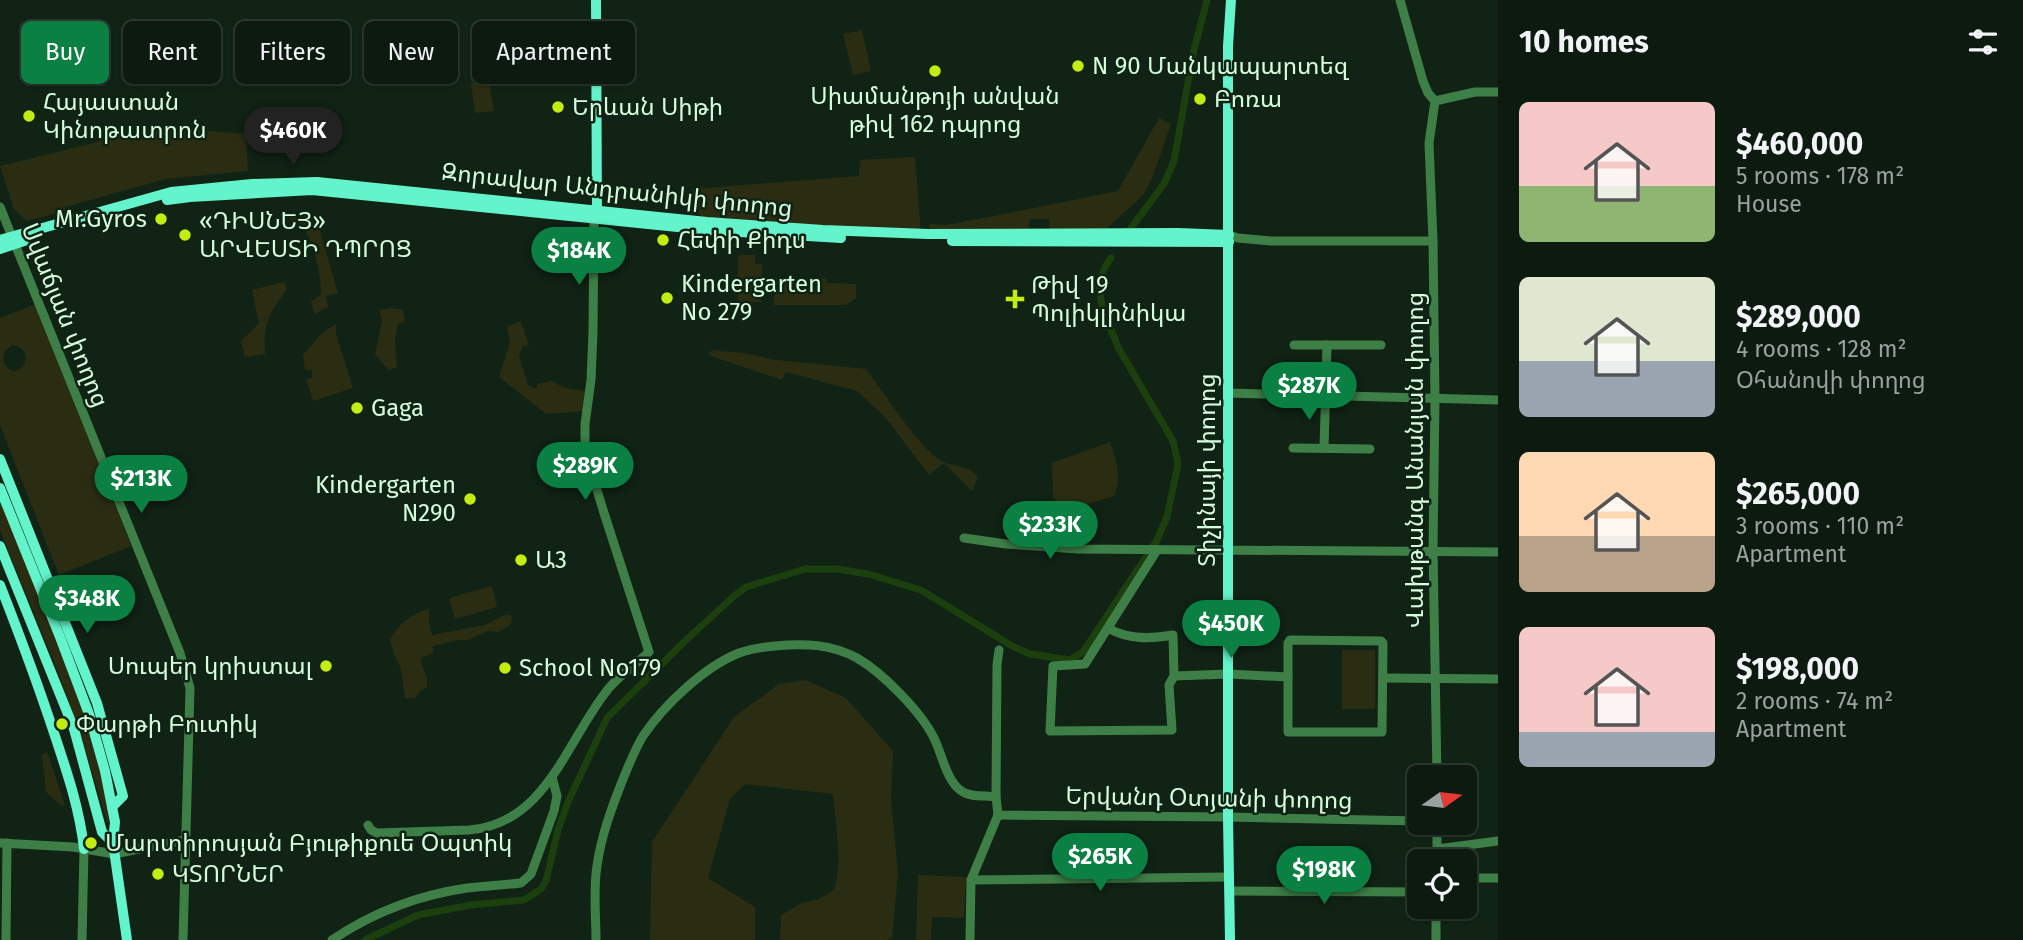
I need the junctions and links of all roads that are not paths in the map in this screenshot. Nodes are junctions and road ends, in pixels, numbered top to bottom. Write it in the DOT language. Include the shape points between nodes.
graph roads {
  1 [pos="594,0"];
  2 [pos="1231,0"];
  3 [pos="1400,0"];
  4 [pos="1498,92"];
  5 [pos="1436,101"];
  6 [pos="0,207"];
  7 [pos="595,215"];
  8 [pos="1232,238"];
  9 [pos="0,240"];
  10 [pos="13,240"];
  11 [pos="1433,241"];
  12 [pos="0,249"];
  13 [pos="1294,345"];
  14 [pos="1327,345"];
  15 [pos="1381,345"];
  16 [pos="1228,393"];
  17 [pos="1325,396"];
  18 [pos="1435,400"];
  19 [pos="1498,400"];
  20 [pos="1293,448"];
  21 [pos="1324,448"];
  22 [pos="1370,449"];
  23 [pos="0,459"];
  24 [pos="0,488"];
  25 [pos="964,538"];
  26 [pos="0,546"];
  27 [pos="1157,550"];
  28 [pos="1228,550"];
  29 [pos="1433,550"];
  30 [pos="1498,552"];
  31 [pos="0,585"];
  32 [pos="1108,628"];
  33 [pos="999,650"];
  34 [pos="1229,674"];
  35 [pos="1174,676"];
  36 [pos="1287,677"];
  37 [pos="1382,678"];
  38 [pos="1437,679"];
  39 [pos="1498,679"];
  40 [pos="1437,765"];
  41 [pos="552,777"];
  42 [pos="996,796"];
  43 [pos="112,807"];
  44 [pos="998,815"];
  45 [pos="1228,817"];
  46 [pos="1407,821"];
  47 [pos="368,824"];
  48 [pos="1437,835"];
  49 [pos="185,840"];
  50 [pos="1498,841"];
  51 [pos="4,843"];
  52 [pos="113,848"];
  53 [pos="84,849"];
  54 [pos="1437,849"];
  55 [pos="1229,877"];
  56 [pos="1477,877"];
  57 [pos="1498,878"];
  58 [pos="971,880"];
  59 [pos="1229,891"];
  60 [pos="1407,892"];
  61 [pos="1436,919"];
  62 [pos="6,940"];
  63 [pos="82,940"];
  64 [pos="127,940"];
  65 [pos="183,940"];
  66 [pos="332,940"];
  67 [pos="596,940"];
  68 [pos="970,940"];
  69 [pos="1230,940"];
  70 [pos="1436,940"];
  1 -- 7 [label="main road"];
  2 -- 8 [label="main road, Տիչինայի փողոց"];
  3 -- 5 [label="street" via="1423,81"];
  4 -- 5 [label="street"];
  5 -- 11 [label="street, Վախթանգ Անանյան փողոց" via="1429,143"];
  6 -- 10 [label="street, Սվաճյան փողոց"];
  7 -- 8 [label="main road, Զորավար Անդրանիկի փողոց" via="707,226 928,237 1178,233"];
  7 -- 10 [label="main road, Զորավար Անդրանիկի փողոց" via="312,190 173,199"];
  7 -- 41 [label="street" via="586,446 649,652 610,686"];
  8 -- 11 [label="street"];
  8 -- 16 [label="main road, Տիչինայի փողոց"];
  9 -- 10 [label="main road, Զորավար Անդրանիկի փողոց"];
  10 -- 12 [label="main road, Զորավար Անդրանիկի փողոց"];
  10 -- 49 [label="street, Սվաճյան փողոց" via="180,653 190,688"];
  11 -- 18 [label="street, Վախթանգ Անանյան փողոց"];
  13 -- 14 [label="street"];
  14 -- 15 [label="street"];
  14 -- 17 [label="street"];
  16 -- 17 [label="street"];
  16 -- 28 [label="main road, Տիչինայի փողոց"];
  17 -- 18 [label="street"];
  17 -- 21 [label="street"];
  18 -- 19 [label="street"];
  18 -- 29 [label="street, Վախթանգ Անանյան փողոց"];
  20 -- 21 [label="street"];
  21 -- 22 [label="street"];
  23 -- 43 [label="main road" via="97,703 123,796"];
  24 -- 43 [label="main road" via="89,714"];
  25 -- 27 [label="street" via="1078,549"];
  26 -- 52 [label="main road" via="74,729 102,832"];
  27 -- 28 [label="street"];
  27 -- 32 [label="street"];
  28 -- 29 [label="street"];
  28 -- 34 [label="main road, Տիչինայի փողոց"];
  29 -- 30 [label="street"];
  29 -- 38 [label="street, Վախթանգ Անանյան փողոց"];
  31 -- 53 [label="main road" via="69,776"];
  32 -- 35 [label="street" via="1142,638 1173,635"];
  32 -- 35 [label="street" via="1085,664 1053,666 1050,731 1172,730 1169,685"];
  33 -- 42 [label="street"];
  34 -- 35 [label="street"];
  34 -- 36 [label="street"];
  34 -- 45 [label="main road, Տիչինայի փողոց"];
  36 -- 37 [label="street" via="1290,640 1381,641"];
  36 -- 37 [label="street" via="1287,729 1291,733 1382,732"];
  37 -- 38 [label="street"];
  38 -- 39 [label="street"];
  38 -- 40 [label="street, Վախթանգ Անանյան փողոց"];
  41 -- 47 [label="street" via="524,808 481,829 377,833"];
  41 -- 66 [label="street" via="557,796 554,811 528,879 416,899"];
  42 -- 44 [label="street"];
  42 -- 67 [label="street" via="961,791 926,724 859,659 840,650 804,644 739,653 679,694 642,738 610,812 599,853"];
  43 -- 52 [label="main road"];
  44 -- 45 [label="street, Երվանդ Օտյանի փողոց"];
  44 -- 58 [label="street"];
  45 -- 46 [label="street, Երվանդ Օտյանի փողոց"];
  45 -- 55 [label="main road, Տիչինայի փողոց"];
  48 -- 54 [label="street"];
  49 -- 52 [label="street"];
  49 -- 65 [label="street, Սվաճյան փողոց"];
  50 -- 54 [label="street"];
  51 -- 53 [label="street"];
  51 -- 62 [label="street"];
  52 -- 53 [label="street"];
  52 -- 64 [label="main road"];
  53 -- 63 [label="street"];
  55 -- 58 [label="street"];
  55 -- 59 [label="main road, Տիչինայի փողոց"];
  56 -- 57 [label="street"];
  58 -- 68 [label="street"];
  59 -- 60 [label="street"];
  59 -- 69 [label="main road, Տիչինայի փողոց"];
  61 -- 70 [label="street"];
}
